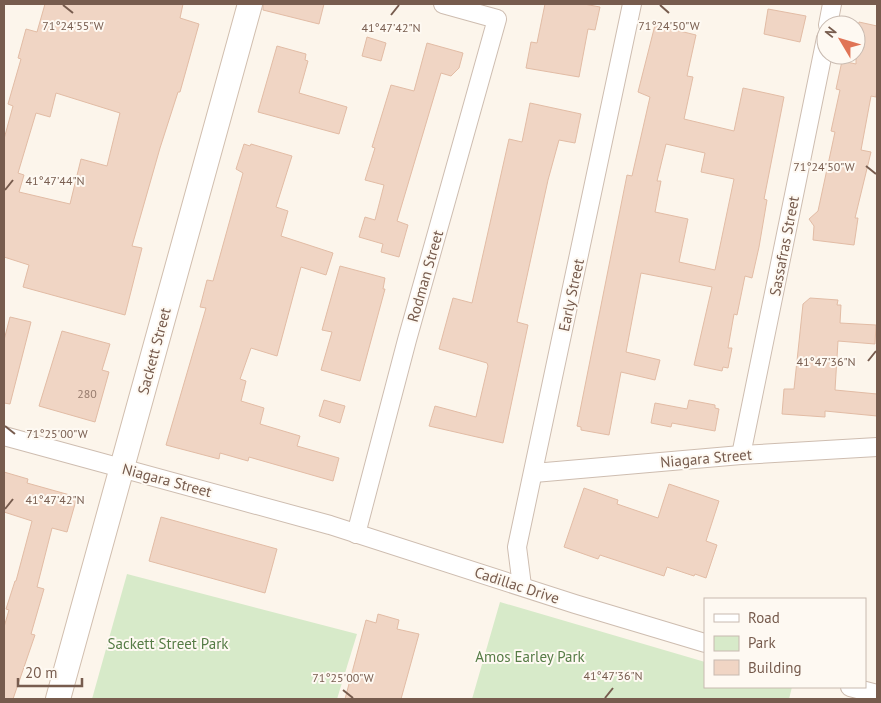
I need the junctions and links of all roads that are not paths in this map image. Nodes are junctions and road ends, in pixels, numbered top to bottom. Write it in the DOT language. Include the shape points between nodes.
graph roads {
  1 [pos="250,4"];
  2 [pos="443,4"];
  3 [pos="632,4"];
  4 [pos="820,65"];
  5 [pos="4,436"];
  6 [pos="877,447"];
  7 [pos="741,455"];
  8 [pos="122,468"];
  9 [pos="534,473"];
  10 [pos="330,525"];
  11 [pos="356,534"];
  12 [pos="522,586"];
  13 [pos="704,643"];
  14 [pos="854,688"];
  15 [pos="877,694"];
  16 [pos="58,699"];
  1 -- 8 [label="street, Sackett Street"];
  2 -- 11 [label="street, Rodman Street" via="497,19"];
  3 -- 9 [label="street, Early Street"];
  4 -- 7 [label="street, Sassafras Street"];
  5 -- 8 [label="street, Niagara Street"];
  6 -- 7 [label="street, Niagara Street"];
  7 -- 9 [label="street, Niagara Street"];
  8 -- 10 [label="street, Niagara Street"];
  8 -- 16 [label="street, Sackett Street"];
  9 -- 12 [label="street, Early Street" via="517,547"];
  10 -- 11 [label="street, Cadillac Drive"];
  11 -- 12 [label="street, Cadillac Drive"];
  12 -- 13 [label="street, Cadillac Drive"];
  14 -- 15 [label="street"];
}
